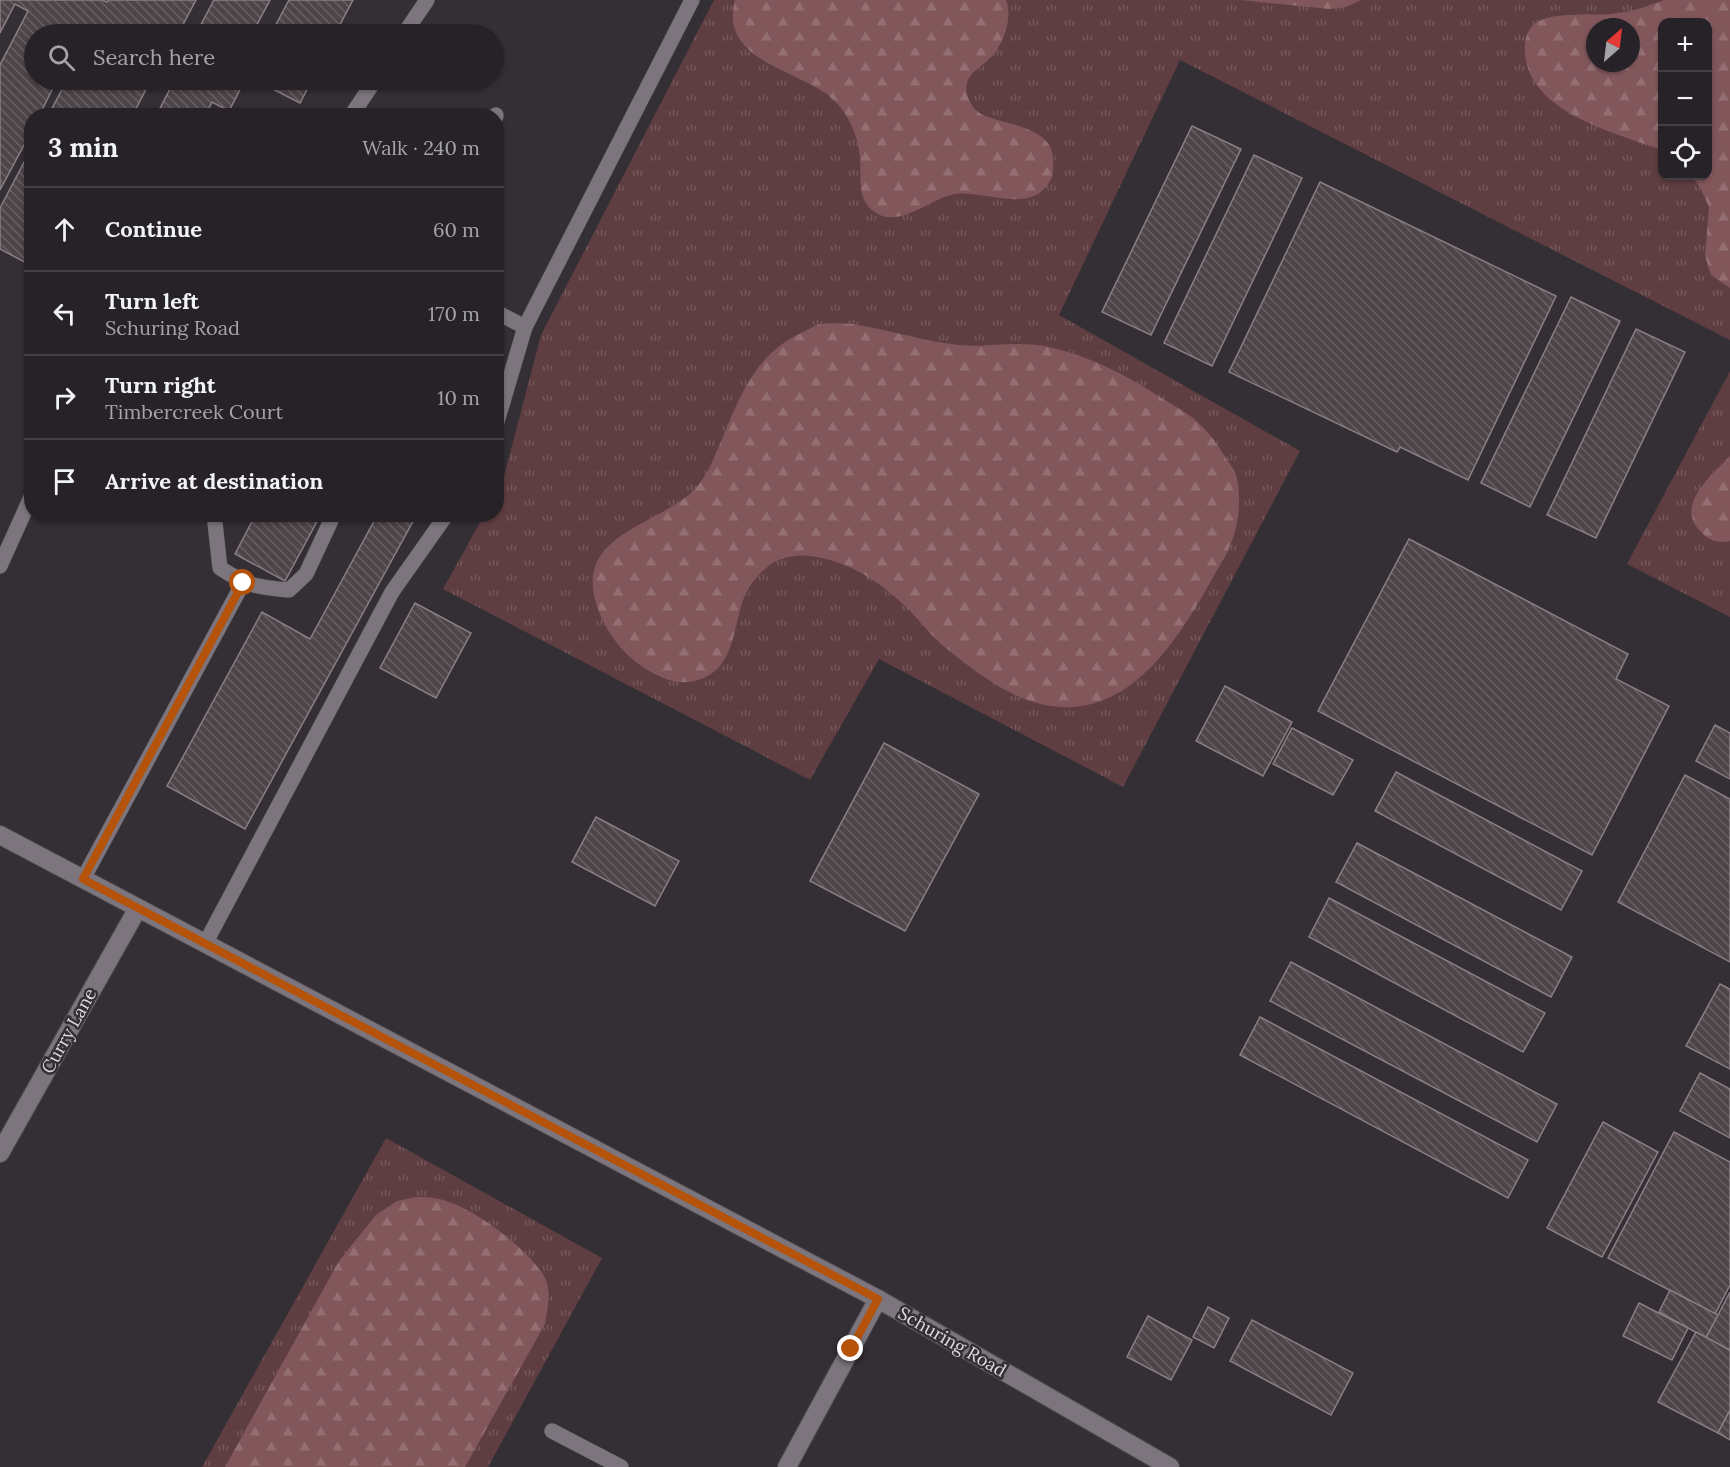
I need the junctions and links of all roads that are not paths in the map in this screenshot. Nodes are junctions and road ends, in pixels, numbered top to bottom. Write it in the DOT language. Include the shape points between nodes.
graph roads {
  1 [pos="427,0"];
  2 [pos="692,0"];
  3 [pos="411,24"];
  4 [pos="368,90"];
  5 [pos="356,108"];
  6 [pos="504,316"];
  7 [pos="525,327"];
  8 [pos="504,397"];
  9 [pos="24,513"];
  10 [pos="215,522"];
  11 [pos="330,522"];
  12 [pos="441,522"];
  13 [pos="0,566"];
  14 [pos="243,583"];
  15 [pos="0,835"];
  16 [pos="83,879"];
  17 [pos="138,908"];
  18 [pos="206,944"];
  19 [pos="0,1153"];
  20 [pos="878,1299"];
  21 [pos="552,1431"];
  22 [pos="621,1467"];
  23 [pos="787,1467"];
  24 [pos="1170,1467"];
  1 -- 3 [label="lane"];
  2 -- 7 [label="lane"];
  4 -- 5 [label="lane"];
  6 -- 7 [label="lane"];
  7 -- 8 [label="lane"];
  9 -- 13 [label="lane"];
  10 -- 14 [label="lane" via="220,568"];
  11 -- 14 [label="lane" via="306,574 289,590"];
  12 -- 18 [label="lane" via="392,592"];
  14 -- 16 [label="lane"];
  15 -- 16 [label="street, Schuring Road"];
  16 -- 17 [label="street, Schuring Road"];
  17 -- 18 [label="street, Schuring Road"];
  17 -- 19 [label="street, Curry Lane"];
  18 -- 20 [label="street, Schuring Road"];
  20 -- 23 [label="street"];
  20 -- 24 [label="street, Schuring Road"];
  21 -- 22 [label="lane"];
}
